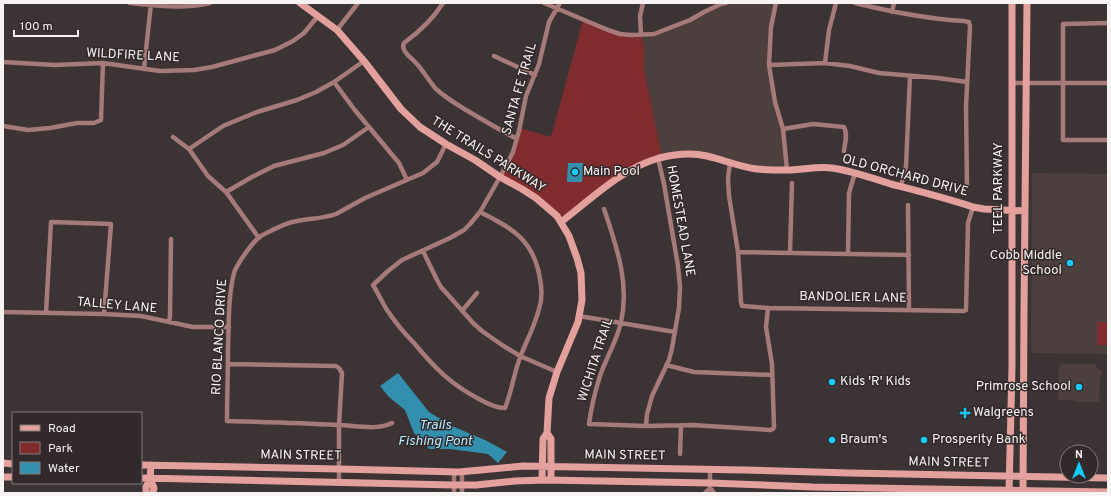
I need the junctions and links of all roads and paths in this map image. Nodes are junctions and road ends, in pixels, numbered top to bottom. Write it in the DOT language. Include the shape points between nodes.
graph roads {
  1 [pos="130,3"];
  2 [pos="210,3"];
  3 [pos="300,3"];
  4 [pos="358,3"];
  5 [pos="442,3"];
  6 [pos="544,3"];
  7 [pos="560,3"];
  8 [pos="643,3"];
  9 [pos="726,3"];
  10 [pos="776,3"];
  11 [pos="836,3"];
  12 [pos="855,3"];
  13 [pos="894,3"];
  14 [pos="1012,3"];
  15 [pos="1027,3"];
  16 [pos="151,4"];
  17 [pos="557,8"];
  18 [pos="892,12"];
  19 [pos="318,16"];
  20 [pos="1108,23"];
  21 [pos="337,30"];
  22 [pos="641,35"];
  23 [pos="494,56"];
  24 [pos="364,61"];
  25 [pos="3,62"];
  26 [pos="103,63"];
  27 [pos="825,63"];
  28 [pos="769,66"];
  29 [pos="144,69"];
  30 [pos="535,75"];
  31 [pos="910,76"];
  32 [pos="334,82"];
  33 [pos="967,82"];
  34 [pos="1012,83"];
  35 [pos="1027,83"];
  36 [pos="1063,83"];
  37 [pos="1108,83"];
  38 [pos="3,126"];
  39 [pos="369,127"];
  40 [pos="783,129"];
  41 [pos="173,137"];
  42 [pos="517,139"];
  43 [pos="1108,140"];
  44 [pos="446,144"];
  45 [pos="189,148"];
  46 [pos="844,150"];
  47 [pos="658,158"];
  48 [pos="730,163"];
  49 [pos="787,170"];
  50 [pos="855,173"];
  51 [pos="500,177"];
  52 [pos="407,180"];
  53 [pos="792,183"];
  54 [pos="901,186"];
  55 [pos="967,186"];
  56 [pos="226,192"];
  57 [pos="908,205"];
  58 [pos="972,207"];
  59 [pos="604,209"];
  60 [pos="1011,210"];
  61 [pos="1025,211"];
  62 [pos="480,212"];
  63 [pos="561,222"];
  64 [pos="258,238"];
  65 [pos="171,239"];
  66 [pos="423,250"];
  67 [pos="738,252"];
  68 [pos="790,252"];
  69 [pos="848,254"];
  70 [pos="909,255"];
  71 [pos="477,294"];
  72 [pos="768,308"];
  73 [pos="1011,309"];
  74 [pos="909,310"];
  75 [pos="1024,310"];
  76 [pos="462,311"];
  77 [pos="3,312"];
  78 [pos="46,313"];
  79 [pos="104,314"];
  80 [pos="579,316"];
  81 [pos="169,322"];
  82 [pos="621,323"];
  83 [pos="229,327"];
  84 [pos="675,332"];
  85 [pos="520,356"];
  86 [pos="228,364"];
  87 [pos="666,365"];
  88 [pos="557,372"];
  89 [pos="772,375"];
  90 [pos="392,423"];
  91 [pos="339,425"];
  92 [pos="681,425"];
  93 [pos="646,426"];
  94 [pos="547,433"];
  95 [pos="680,454"];
  96 [pos="142,465"];
  97 [pos="151,465"];
  98 [pos="543,467"];
  99 [pos="551,467"];
  100 [pos="339,468"];
  101 [pos="710,470"];
  102 [pos="454,472"];
  103 [pos="462,472"];
  104 [pos="812,473"];
  105 [pos="902,474"];
  106 [pos="1010,476"];
  107 [pos="1023,476"];
  108 [pos="142,478"];
  109 [pos="150,478"];
  110 [pos="1108,478"];
  111 [pos="542,480"];
  112 [pos="551,480"];
  113 [pos="339,483"];
  114 [pos="454,485"];
  115 [pos="462,485"];
  116 [pos="710,486"];
  117 [pos="812,487"];
  118 [pos="902,488"];
  119 [pos="1009,492"];
  120 [pos="1023,492"];
  121 [pos="1108,492"];
  122 [pos="146,493"];
  123 [pos="154,493"];
  124 [pos="454,493"];
  125 [pos="462,493"];
  126 [pos="705,493"];
  127 [pos="714,493"];
  1 -- 16 [label="street"];
  2 -- 16 [label="street" via="178,7"];
  3 -- 19 [label="main road, THE TRAILS PARKWAY"];
  4 -- 21 [label="street"];
  5 -- 42 [label="street" via="420,31 404,43 403,50 443,95"];
  6 -- 17 [label="street"];
  7 -- 17 [label="street, SANTA FE TRAIL"];
  8 -- 22 [label="street" via="640,16"];
  9 -- 22 [label="street" via="654,34"];
  10 -- 28 [label="street"];
  11 -- 27 [label="street" via="829,30"];
  12 -- 18 [label="street"];
  13 -- 18 [label="street"];
  14 -- 34 [label="main road, TEEL PARKWAY"];
  15 -- 35 [label="main road, TEEL PARKWAY"];
  16 -- 29 [label="street"];
  17 -- 22 [label="street" via="620,34"];
  17 -- 30 [label="street, SANTA FE TRAIL" via="549,22"];
  18 -- 33 [label="street" via="969,22"];
  19 -- 21 [label="main road, THE TRAILS PARKWAY"];
  19 -- 29 [label="street, WILDFIRE LANE" via="304,33 275,50 194,70"];
  20 -- 36 [label="street" via="1063,24"];
  21 -- 24 [label="main road, THE TRAILS PARKWAY"];
  23 -- 30 [label="street"];
  24 -- 32 [label="street"];
  24 -- 44 [label="main road, THE TRAILS PARKWAY" via="406,114"];
  25 -- 26 [label="street, WILDFIRE LANE" via="55,65"];
  26 -- 29 [label="street, WILDFIRE LANE"];
  26 -- 38 [label="street" via="101,120 94,123 28,130"];
  27 -- 28 [label="street"];
  27 -- 31 [label="street"];
  28 -- 40 [label="street"];
  30 -- 42 [label="street, SANTA FE TRAIL" via="526,96"];
  31 -- 33 [label="street"];
  31 -- 54 [label="street" via="906,164"];
  32 -- 39 [label="street"];
  32 -- 45 [label="street" via="297,100 223,126"];
  33 -- 55 [label="street"];
  34 -- 35 [label="street"];
  34 -- 60 [label="main road, TEEL PARKWAY"];
  35 -- 36 [label="street"];
  35 -- 61 [label="main road, TEEL PARKWAY"];
  36 -- 37 [label="street"];
  36 -- 43 [label="street" via="1062,140"];
  39 -- 52 [label="street" via="399,163"];
  39 -- 56 [label="street" via="343,145 324,153 274,166"];
  40 -- 46 [label="street" via="813,124 844,126"];
  40 -- 49 [label="street"];
  41 -- 45 [label="street"];
  42 -- 51 [label="street, SANTA FE TRAIL"];
  44 -- 51 [label="main road, THE TRAILS PARKWAY"];
  44 -- 52 [label="street, RIO BLANCO DRIVE" via="433,166"];
  45 -- 56 [label="street" via="208,176"];
  47 -- 48 [label="main road, OLD ORCHARD DRIVE" via="686,154 707,156"];
  47 -- 63 [label="main road, OLD ORCHARD DRIVE" via="620,176"];
  47 -- 84 [label="street, HOMESTEAD LANE" via="678,266 680,287"];
  48 -- 49 [label="main road, OLD ORCHARD DRIVE" via="756,169"];
  48 -- 67 [label="street" via="729,196"];
  49 -- 50 [label="main road, OLD ORCHARD DRIVE" via="832,168"];
  50 -- 54 [label="main road, OLD ORCHARD DRIVE"];
  50 -- 69 [label="street" via="849,193"];
  51 -- 62 [label="street, SANTA FE TRAIL"];
  51 -- 63 [label="main road, THE TRAILS PARKWAY" via="536,198"];
  52 -- 64 [label="street, RIO BLANCO DRIVE" via="334,215 295,221"];
  53 -- 68 [label="street"];
  54 -- 58 [label="main road, OLD ORCHARD DRIVE"];
  56 -- 64 [label="street"];
  57 -- 70 [label="street"];
  58 -- 60 [label="main road, OLD ORCHARD DRIVE"];
  58 -- 74 [label="street, BANDOLIER LANE" via="968,223 966,310"];
  59 -- 82 [label="street, WICHITA TRAIL" via="622,269 624,289"];
  60 -- 61 [label="main road, OLD ORCHARD DRIVE"];
  60 -- 73 [label="main road, TEEL PARKWAY"];
  61 -- 75 [label="main road, TEEL PARKWAY"];
  62 -- 66 [label="street, SANTA FE TRAIL" via="464,230"];
  62 -- 85 [label="street" via="506,225 517,234 527,245 537,265 542,292 540,309"];
  63 -- 80 [label="main road, THE TRAILS PARKWAY" via="574,246 581,273 582,300"];
  64 -- 83 [label="street, RIO BLANCO DRIVE" via="242,257 235,271 231,287"];
  65 -- 81 [label="street"];
  66 -- 76 [label="street" via="442,288"];
  66 -- 85 [label="street, SANTA FE TRAIL" via="402,260 373,285 396,323 423,355 463,391 501,408 505,408"];
  67 -- 68 [label="street"];
  67 -- 72 [label="street, BANDOLIER LANE" via="742,306"];
  68 -- 69 [label="street"];
  69 -- 70 [label="street"];
  70 -- 74 [label="street"];
  71 -- 76 [label="street"];
  72 -- 74 [label="street, BANDOLIER LANE"];
  72 -- 89 [label="street" via="766,327"];
  73 -- 75 [label="main road"];
  73 -- 106 [label="main road, TEEL PARKWAY"];
  75 -- 107 [label="main road, TEEL PARKWAY"];
  76 -- 85 [label="street" via="482,331"];
  77 -- 78 [label="street, TALLEY LANE"];
  78 -- 79 [label="street, TALLEY LANE"];
  78 -- 79 [label="street" via="51,222 111,224"];
  79 -- 81 [label="street, TALLEY LANE" via="141,316"];
  80 -- 82 [label="street"];
  80 -- 88 [label="main road, THE TRAILS PARKWAY"];
  81 -- 83 [label="street, TALLEY LANE" via="193,327"];
  82 -- 84 [label="street"];
  82 -- 93 [label="street, WICHITA TRAIL" via="600,376 589,424"];
  83 -- 86 [label="street, RIO BLANCO DRIVE"];
  84 -- 87 [label="street, HOMESTEAD LANE"];
  85 -- 88 [label="street"];
  86 -- 91 [label="street, RIO BLANCO DRIVE" via="227,421"];
  86 -- 91 [label="street" via="336,366 342,373"];
  87 -- 89 [label="street" via="694,372"];
  87 -- 93 [label="street, HOMESTEAD LANE" via="649,405"];
  88 -- 94 [label="main road, THE TRAILS PARKWAY" via="549,398"];
  89 -- 92 [label="street" via="773,429"];
  90 -- 91 [label="street" via="379,427"];
  91 -- 100 [label="street"];
  92 -- 93 [label="street"];
  92 -- 95 [label="street"];
  94 -- 98 [label="main road, THE TRAILS PARKWAY" via="543,439"];
  94 -- 99 [label="main road, THE TRAILS PARKWAY" via="551,439"];
  96 -- 97 [label="main road, MAIN STREET"];
  97 -- 100 [label="main road, MAIN STREET"];
  97 -- 109 [label="main road"];
  98 -- 99 [label="main road, MAIN STREET"];
  98 -- 103 [label="main road, MAIN STREET" via="523,466"];
  98 -- 111 [label="main road, THE TRAILS PARKWAY"];
  99 -- 101 [label="main road, MAIN STREET"];
  99 -- 112 [label="main road, THE TRAILS PARKWAY"];
  100 -- 102 [label="main road, MAIN STREET"];
  100 -- 113 [label="street"];
  101 -- 104 [label="main road, MAIN STREET"];
  101 -- 116 [label="street"];
  102 -- 103 [label="main road, MAIN STREET"];
  102 -- 114 [label="street"];
  103 -- 115 [label="street"];
  104 -- 105 [label="main road, MAIN STREET"];
  104 -- 117 [label="main road"];
  105 -- 106 [label="main road, MAIN STREET"];
  105 -- 118 [label="main road"];
  106 -- 107 [label="main road, MAIN STREET"];
  106 -- 119 [label="main road, TEEL PARKWAY"];
  107 -- 110 [label="main road, MAIN STREET"];
  107 -- 120 [label="main road, TEEL PARKWAY"];
  108 -- 109 [label="main road, MAIN STREET"];
  109 -- 113 [label="main road, MAIN STREET"];
  109 -- 122 [label="main road"];
  109 -- 123 [label="main road"];
  111 -- 112 [label="main road, MAIN STREET"];
  111 -- 115 [label="main road, MAIN STREET"];
  112 -- 116 [label="main road, MAIN STREET"];
  113 -- 114 [label="main road, MAIN STREET"];
  114 -- 115 [label="main road, MAIN STREET"];
  114 -- 124 [label="street"];
  115 -- 125 [label="street"];
  116 -- 117 [label="main road, MAIN STREET"];
  116 -- 126 [label="street"];
  116 -- 127 [label="street"];
  117 -- 118 [label="main road, MAIN STREET"];
  118 -- 119 [label="main road, MAIN STREET"];
  119 -- 120 [label="main road, MAIN STREET"];
  120 -- 121 [label="main road, MAIN STREET"];
}
